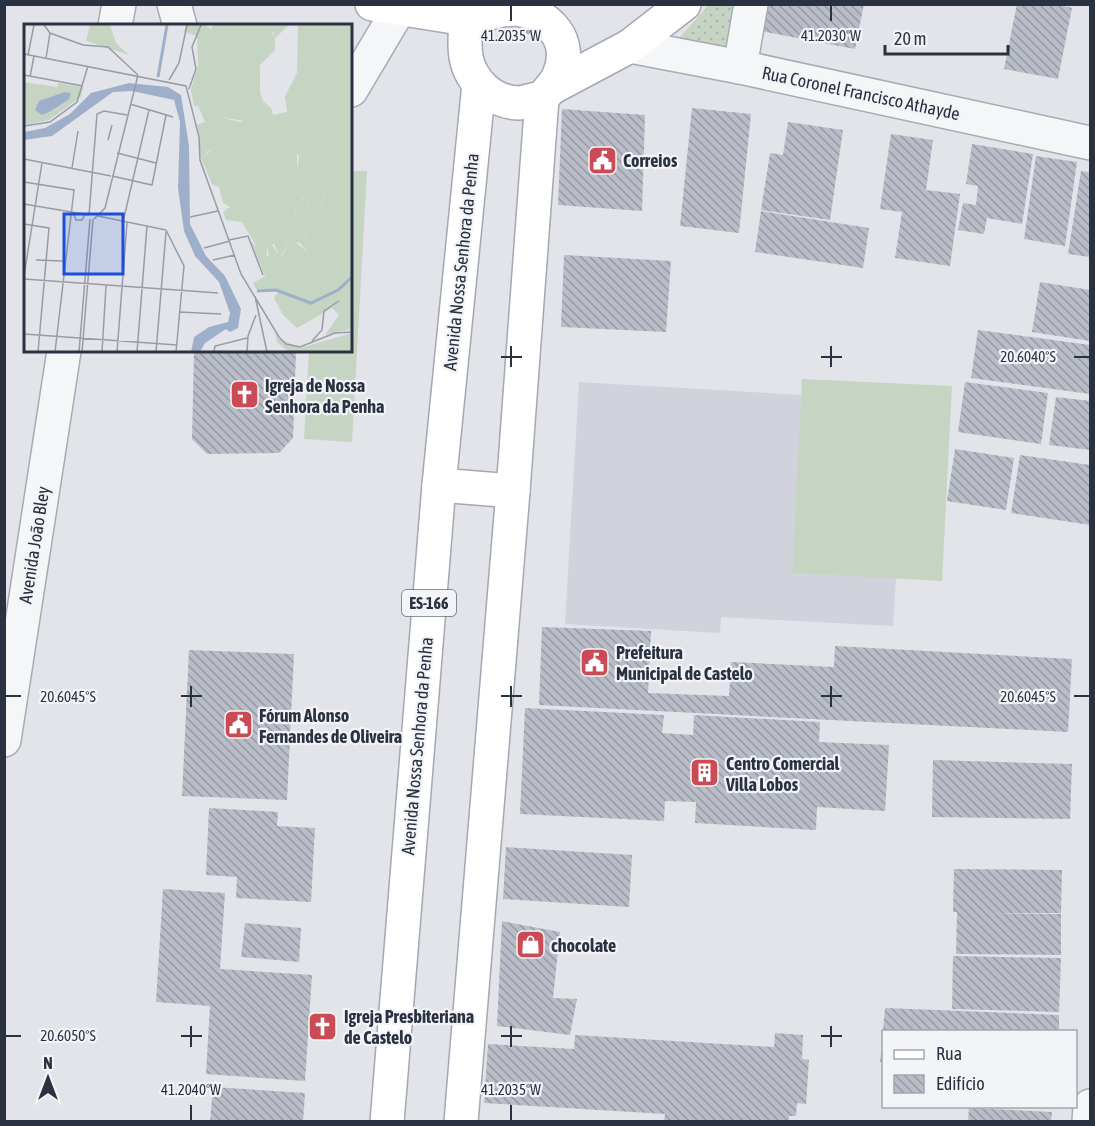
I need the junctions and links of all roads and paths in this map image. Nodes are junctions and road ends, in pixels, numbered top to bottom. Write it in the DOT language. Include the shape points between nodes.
graph roads {
  1 [pos="119,4"];
  2 [pos="174,4"];
  3 [pos="684,4"];
  4 [pos="751,4"];
  5 [pos="386,7"];
  6 [pos="467,12"];
  7 [pos="116,24"];
  8 [pos="179,24"];
  9 [pos="630,46"];
  10 [pos="740,67"];
  11 [pos="479,84"];
  12 [pos="352,88"];
  13 [pos="546,93"];
  14 [pos="1090,143"];
  15 [pos="63,352"];
  16 [pos="439,484"];
  17 [pos="513,491"];
  18 [pos="4,740"];
  19 [pos="1090,1107"];
  20 [pos="387,1122"];
  21 [pos="461,1122"];
  22 [pos="1089,1122"];
  1 -- 7 [label="street"];
  2 -- 8 [label="street"];
  3 -- 9 [label="main road"];
  4 -- 10 [label="street"];
  5 -- 6 [label="main road"];
  5 -- 12 [label="street"];
  6 -- 11 [label="main road" via="466,59 470,74"];
  6 -- 13 [label="main road" via="517,9 546,19 562,45 563,61 559,76"];
  9 -- 10 [label="street, Rua Coronel Francisco Athayde"];
  9 -- 13 [label="main road"];
  10 -- 14 [label="street, Rua Coronel Francisco Athayde"];
  11 -- 13 [label="main road" via="504,101 518,103"];
  11 -- 16 [label="main road, Avenida Nossa Senhora da Penha / ES-166"];
  13 -- 17 [label="main road"];
  15 -- 18 [label="street, Avenida João Bley"];
  16 -- 17 [label="main road"];
  16 -- 20 [label="main road, Avenida Nossa Senhora da Penha / ES-166"];
  17 -- 21 [label="main road"];
  19 -- 22 [label="street"];
}
